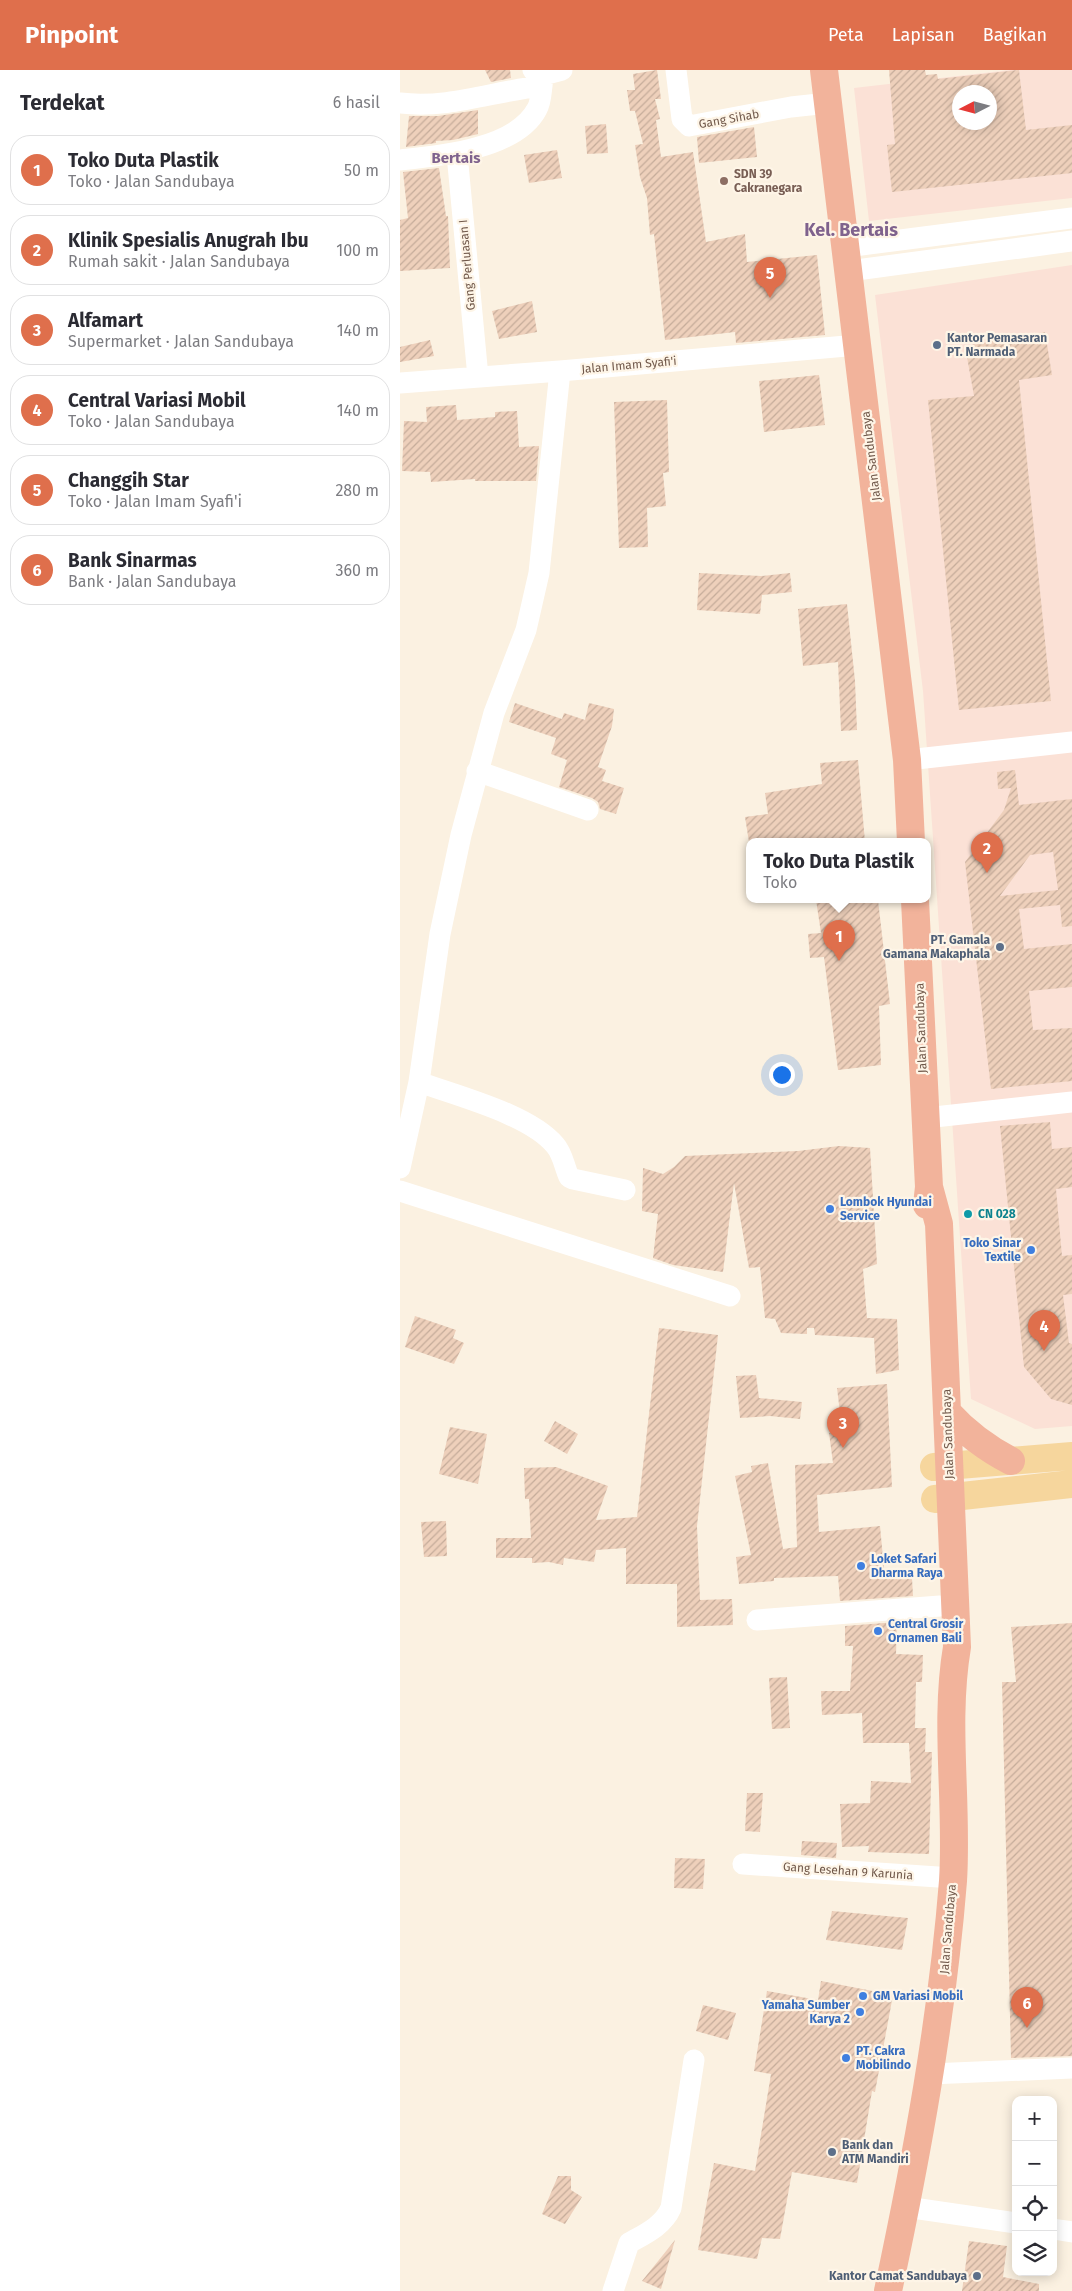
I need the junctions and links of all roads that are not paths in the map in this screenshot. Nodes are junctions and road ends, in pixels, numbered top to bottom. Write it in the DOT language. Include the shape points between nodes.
graph roads {
  1 [pos="676,70"];
  2 [pos="824,70"];
  3 [pos="545,75"];
  4 [pos="400,103"];
  5 [pos="828,103"];
  6 [pos="457,154"];
  7 [pos="400,160"];
  8 [pos="1072,218"];
  9 [pos="1072,241"];
  10 [pos="848,259"];
  11 [pos="858,345"];
  12 [pos="560,372"];
  13 [pos="478,377"];
  14 [pos="400,383"];
  15 [pos="1072,742"];
  16 [pos="907,760"];
  17 [pos="477,771"];
  18 [pos="588,810"];
  19 [pos="911,838"];
  20 [pos="915,903"];
  21 [pos="418,1082"];
  22 [pos="1072,1102"];
  23 [pos="925,1118"];
  24 [pos="400,1168"];
  25 [pos="929,1187"];
  26 [pos="625,1190"];
  27 [pos="400,1191"];
  28 [pos="730,1296"];
  29 [pos="947,1412"];
  30 [pos="1072,1456"];
  31 [pos="1011,1461"];
  32 [pos="942,1466"];
  33 [pos="1072,1484"];
  34 [pos="943,1498"];
  35 [pos="940,1606"];
  36 [pos="757,1620"];
  37 [pos="951,1682"];
  38 [pos="744,1864"];
  39 [pos="953,1878"];
  40 [pos="694,2060"];
  41 [pos="1072,2068"];
  42 [pos="930,2074"];
  43 [pos="906,2207"];
  44 [pos="1012,2222"];
  45 [pos="1057,2230"];
  46 [pos="1072,2232"];
  47 [pos="613,2291"];
  48 [pos="888,2291"];
  1 -- 5 [label="street, Gang Sihab" via="682,120 689,126"];
  2 -- 5 [label="highway, Jalan Sandubaya"];
  3 -- 4 [label="street" via="511,89 450,103"];
  3 -- 6 [label="street" via="536,112 517,130"];
  5 -- 10 [label="highway, Jalan Sandubaya"];
  6 -- 7 [label="street"];
  6 -- 13 [label="street, Gang Perluasan I"];
  8 -- 10 [label="street"];
  9 -- 10 [label="street"];
  10 -- 11 [label="highway, Jalan Sandubaya"];
  11 -- 12 [label="street, Jalan Imam Syafi'i"];
  11 -- 16 [label="highway, Jalan Sandubaya"];
  12 -- 13 [label="street, Jalan Imam Syafi'i"];
  12 -- 17 [label="street" via="539,573 524,636 494,713"];
  13 -- 14 [label="street, Jalan Imam Syafi'i"];
  15 -- 16 [label="street"];
  16 -- 19 [label="highway, Jalan Sandubaya"];
  17 -- 18 [label="street"];
  17 -- 21 [label="street" via="440,934"];
  20 -- 23 [label="highway, Jalan Sandubaya"];
  21 -- 24 [label="street"];
  21 -- 26 [label="street" via="504,1113 540,1131 556,1146 569,1177"];
  22 -- 23 [label="street"];
  23 -- 25 [label="highway, Jalan Sandubaya"];
  25 -- 29 [label="highway, Jalan Sandubaya" via="939,1224"];
  25 -- 32 [label="highway, Jalan Sandubaya" via="924,1226"];
  27 -- 28 [label="street"];
  29 -- 31 [label="highway" via="965,1432"];
  29 -- 32 [label="highway, Jalan Sandubaya"];
  30 -- 31 [label="main road"];
  31 -- 32 [label="main road"];
  32 -- 34 [label="highway, Jalan Sandubaya"];
  33 -- 34 [label="main road"];
  34 -- 35 [label="highway, Jalan Sandubaya"];
  34 -- 37 [label="highway, Jalan Sandubaya" via="957,1647"];
  35 -- 36 [label="street"];
  35 -- 37 [label="highway, Jalan Sandubaya" via="942,1648"];
  37 -- 39 [label="highway, Jalan Sandubaya"];
  38 -- 39 [label="street, Gang Lesehan 9 Karunia"];
  39 -- 42 [label="highway, Jalan Sandubaya"];
  40 -- 47 [label="street" via="671,2208 659,2225 629,2243"];
  41 -- 42 [label="street"];
  42 -- 43 [label="highway, Jalan Sandubaya"];
  43 -- 44 [label="street"];
  43 -- 48 [label="highway, Jalan Sandubaya"];
  45 -- 46 [label="street"];
}
